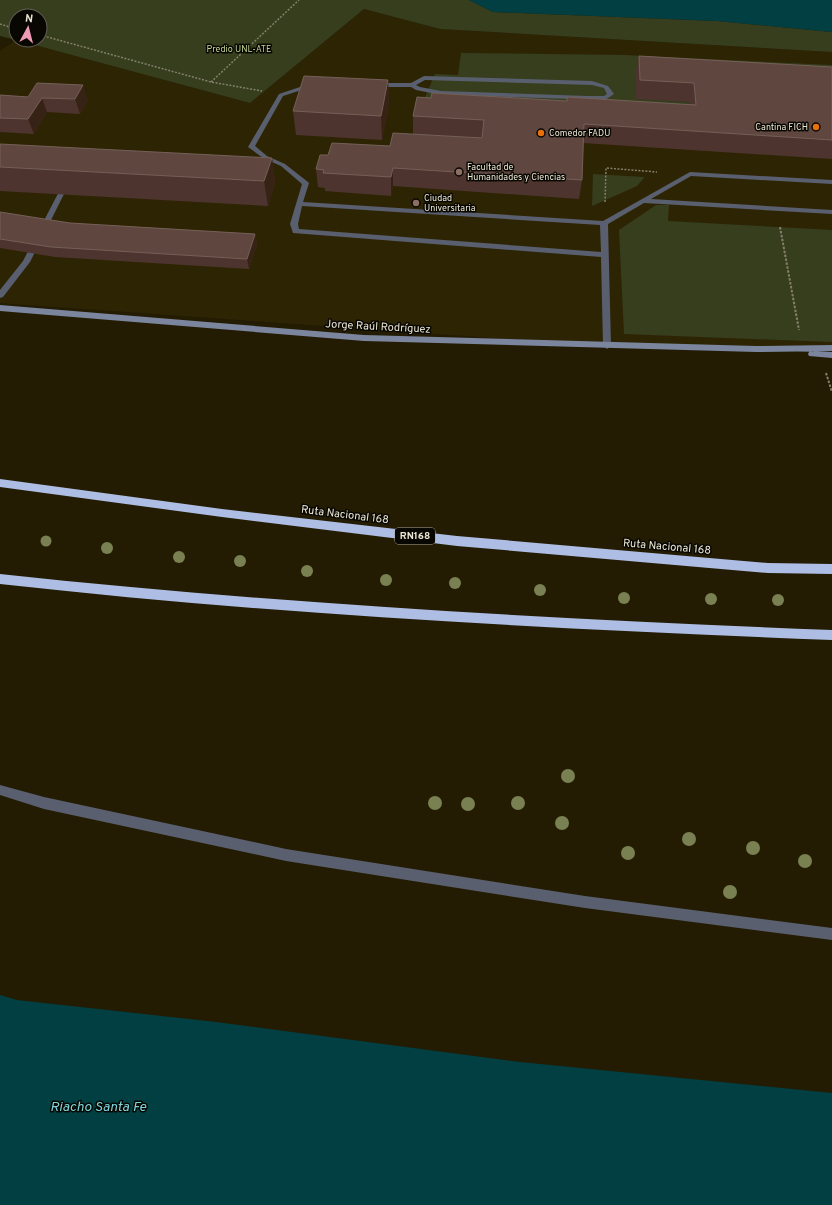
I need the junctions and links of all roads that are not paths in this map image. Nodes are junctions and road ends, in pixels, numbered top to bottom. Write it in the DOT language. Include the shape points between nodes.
graph roads {
  1 [pos="318,85"];
  2 [pos="365,85"];
  3 [pos="412,85"];
  4 [pos="72,174"];
  5 [pos="832,182"];
  6 [pos="644,201"];
  7 [pos="299,204"];
  8 [pos="832,212"];
  9 [pos="604,223"];
  10 [pos="605,255"];
  11 [pos="0,295"];
  12 [pos="0,308"];
  13 [pos="607,346"];
  14 [pos="832,348"];
  15 [pos="820,351"];
  16 [pos="832,355"];
  17 [pos="3,483"];
  18 [pos="832,569"];
  19 [pos="0,579"];
  20 [pos="832,635"];
  21 [pos="0,790"];
  22 [pos="832,934"];
  1 -- 7 [label="street" via="310,85 280,95 251,147 283,165 306,183"];
  2 -- 3 [label="street"];
  3 -- 3 [label="street" via="424,78 592,83 606,87 611,94 605,98 588,98 441,93 418,89"];
  4 -- 11 [label="street" via="26,262"];
  5 -- 6 [label="street" via="690,174"];
  6 -- 8 [label="street"];
  6 -- 9 [label="street"];
  7 -- 9 [label="street"];
  7 -- 10 [label="street" via="294,224 296,230 306,232"];
  9 -- 10 [label="street"];
  10 -- 13 [label="street"];
  12 -- 13 [label="main road, Jorge Raúl Rodríguez" via="364,338"];
  13 -- 15 [label="main road, Jorge Raúl Rodríguez"];
  14 -- 15 [label="main road, Jorge Raúl Rodríguez"];
  15 -- 16 [label="main road, Jorge Raúl Rodríguez"];
  17 -- 18 [label="highway, Ruta Nacional 168 / RN168" via="222,513 457,541 768,568"];
  19 -- 20 [label="highway" via="322,609 511,622"];
  21 -- 22 [label="street" via="44,803 286,855 585,902"];
}
